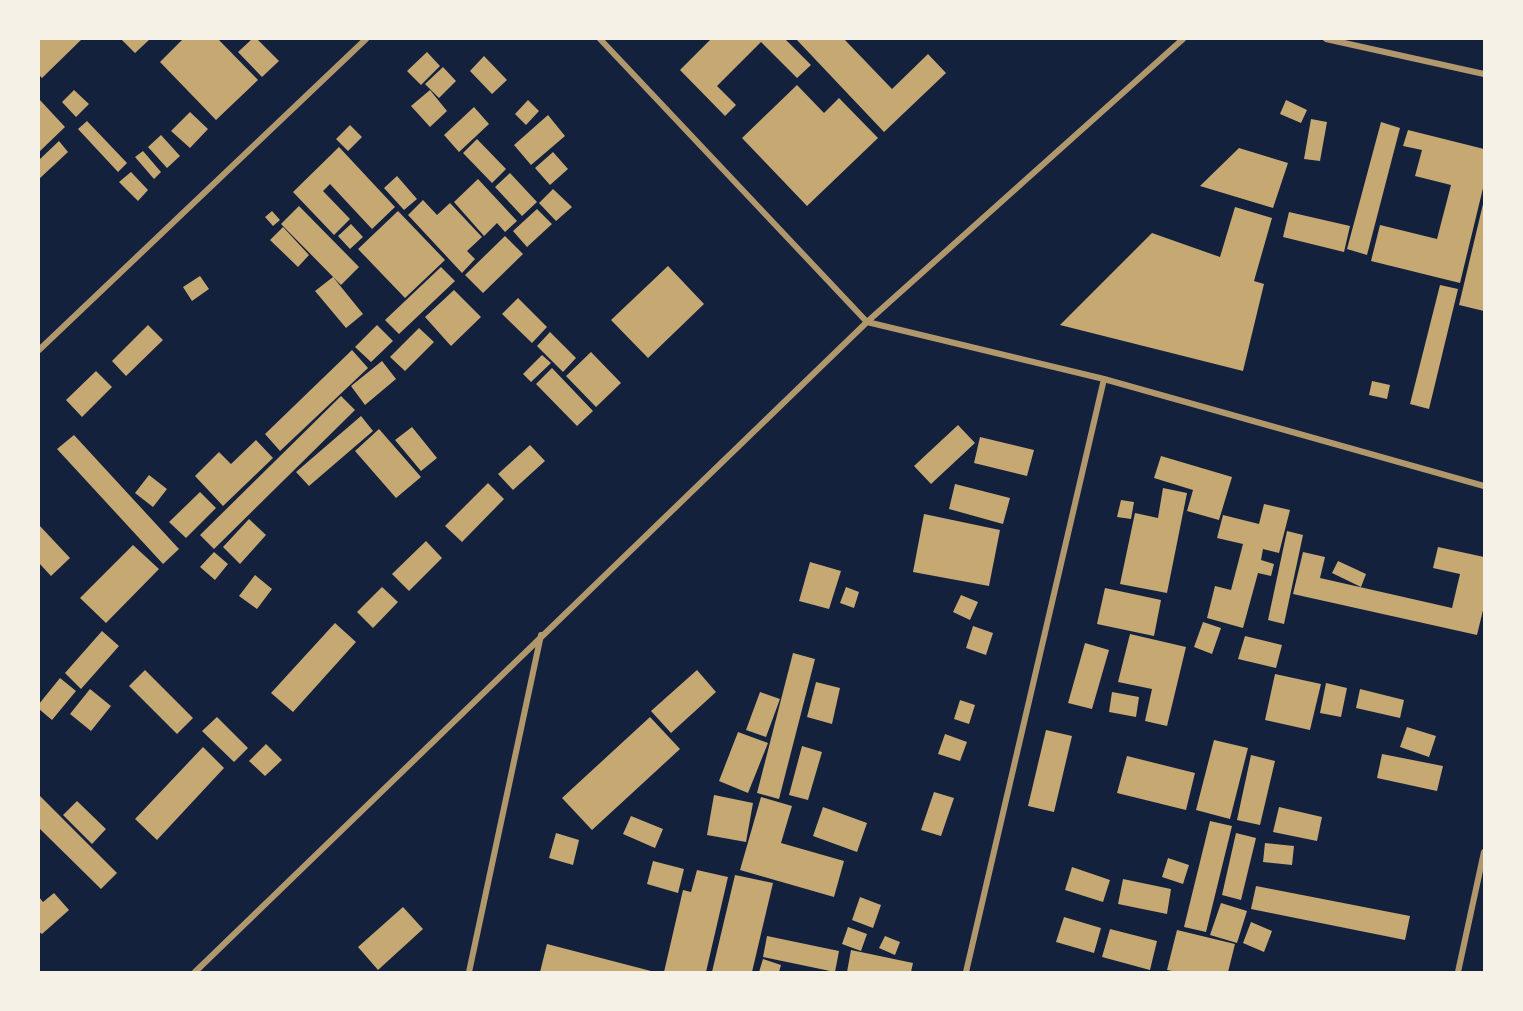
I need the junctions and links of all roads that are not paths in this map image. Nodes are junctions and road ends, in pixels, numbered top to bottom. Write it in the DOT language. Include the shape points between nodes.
graph roads {
  1 [pos="366,39"];
  2 [pos="600,39"];
  3 [pos="1183,39"];
  4 [pos="1326,39"];
  5 [pos="1484,74"];
  6 [pos="867,322"];
  7 [pos="39,350"];
  8 [pos="1104,379"];
  9 [pos="1484,486"];
  10 [pos="542,635"];
  11 [pos="1484,852"];
  12 [pos="195,972"];
  13 [pos="470,972"];
  14 [pos="966,972"];
  15 [pos="1458,972"];
  1 -- 7 [label="street"];
  2 -- 6 [label="street"];
  3 -- 6 [label="street"];
  4 -- 5 [label="street"];
  6 -- 8 [label="street"];
  6 -- 10 [label="street"];
  8 -- 9 [label="street"];
  8 -- 14 [label="street"];
  10 -- 12 [label="street"];
  10 -- 13 [label="street"];
  11 -- 15 [label="street"];
}
